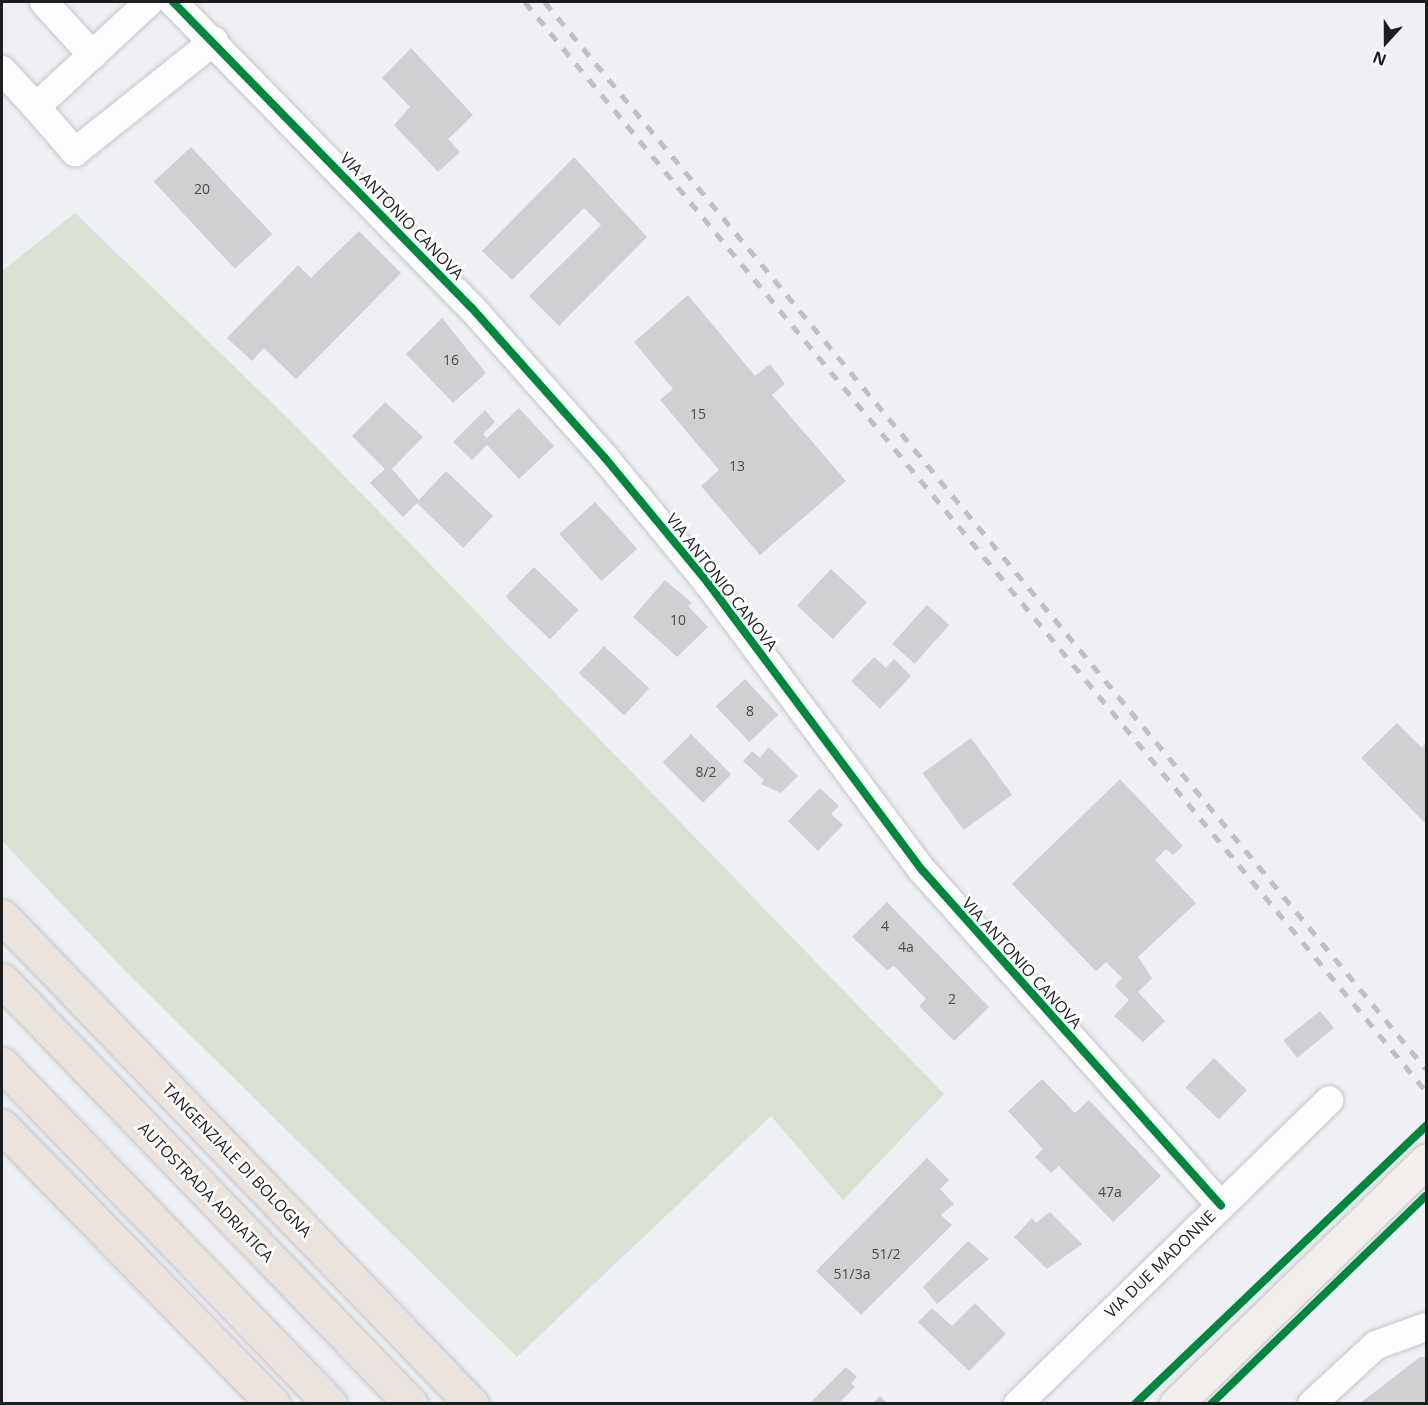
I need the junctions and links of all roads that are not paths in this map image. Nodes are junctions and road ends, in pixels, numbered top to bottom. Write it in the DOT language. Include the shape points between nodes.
graph roads {
  1 [pos="45,2"];
  2 [pos="149,2"];
  3 [pos="173,2"];
  4 [pos="214,41"];
  5 [pos="92,55"];
  6 [pos="2,70"];
  7 [pos="36,107"];
  8 [pos="2,916"];
  9 [pos="2,980"];
  10 [pos="2,1064"];
  11 [pos="1329,1100"];
  12 [pos="2,1126"];
  13 [pos="1426,1161"];
  14 [pos="1221,1205"];
  15 [pos="1425,1319"];
  16 [pos="273,1404"];
  17 [pos="330,1404"];
  18 [pos="411,1404"];
  19 [pos="472,1404"];
  20 [pos="1018,1404"];
  21 [pos="1176,1404"];
  22 [pos="1312,1404"];
  1 -- 5 [label="street"];
  2 -- 5 [label="street"];
  3 -- 4 [label="street, VIA ANTONIO CANOVA"];
  4 -- 7 [label="street" via="75,152"];
  4 -- 14 [label="street, VIA ANTONIO CANOVA" via="471,307 605,458 708,583 923,871"];
  5 -- 7 [label="street"];
  6 -- 7 [label="street"];
  8 -- 19 [label="highway, TANGENZIALE DI BOLOGNA"];
  9 -- 18 [label="highway, AUTOSTRADA ADRIATICA"];
  10 -- 17 [label="highway"];
  11 -- 14 [label="street, VIA DUE MADONNE"];
  12 -- 16 [label="highway"];
  13 -- 21 [label="main road"];
  14 -- 20 [label="street, VIA DUE MADONNE"];
  15 -- 22 [label="street" via="1377,1345"];
}
